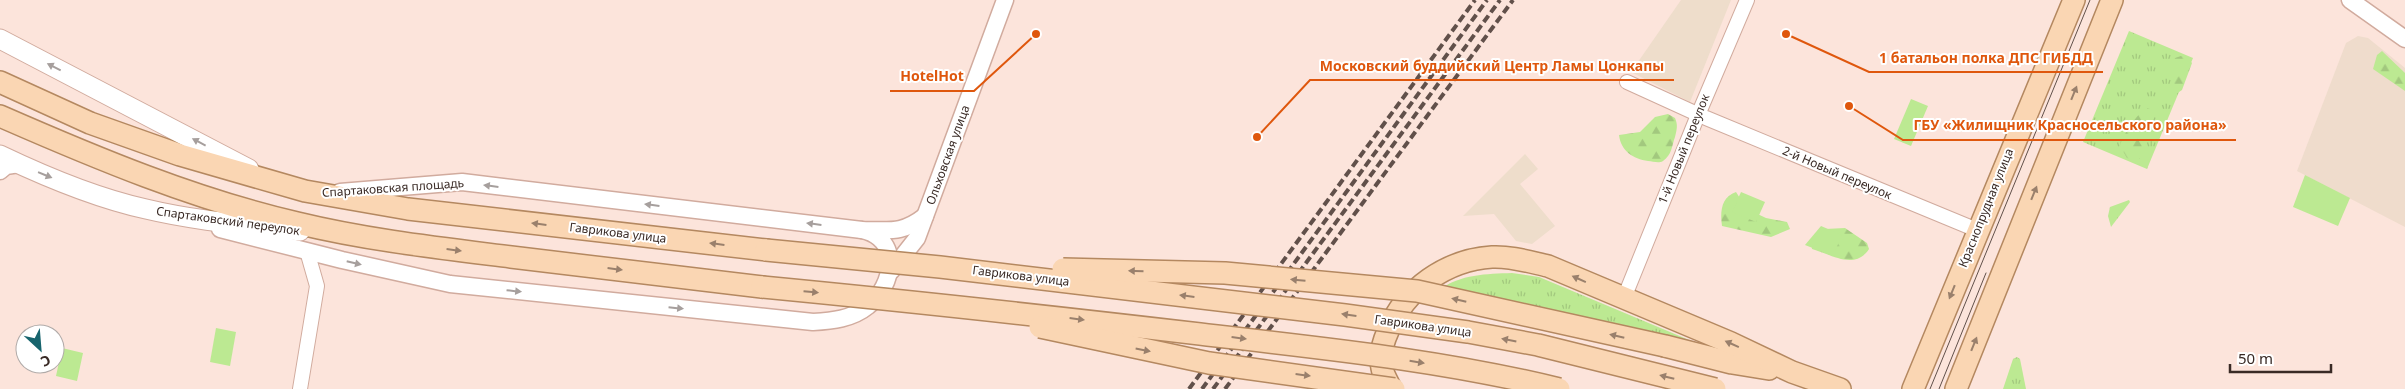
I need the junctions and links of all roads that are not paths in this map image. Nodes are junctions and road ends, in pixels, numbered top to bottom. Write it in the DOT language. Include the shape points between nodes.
graph roads {
  1 [pos="1005,0"];
  2 [pos="1747,0"];
  3 [pos="2074,0"];
  4 [pos="2112,0"];
  5 [pos="2350,0"];
  6 [pos="0,39"];
  7 [pos="2405,39"];
  8 [pos="0,82"];
  9 [pos="1627,82"];
  10 [pos="1698,115"];
  11 [pos="0,116"];
  12 [pos="0,155"];
  13 [pos="19,164"];
  14 [pos="0,171"];
  15 [pos="155,180"];
  16 [pos="272,182"];
  17 [pos="322,194"];
  18 [pos="144,209"];
  19 [pos="925,216"];
  20 [pos="247,225"];
  21 [pos="862,230"];
  22 [pos="1976,230"];
  23 [pos="405,244"];
  24 [pos="300,249"];
  25 [pos="940,267"];
  26 [pos="888,275"];
  27 [pos="1624,298"];
  28 [pos="942,304"];
  29 [pos="1800,379"];
  30 [pos="300,389"];
  31 [pos="1392,389"];
  32 [pos="1559,389"];
  33 [pos="1715,389"];
  34 [pos="1840,389"];
  35 [pos="1912,389"];
  36 [pos="1956,389"];
  1 -- 19 [label="street, Ольховская улица"];
  2 -- 10 [label="street, 1-й Новый переулок"];
  3 -- 22 [label="main road, Краснопрудная улица"];
  36 -- 4 [label="main road, one-way"];
  5 -- 7 [label="street"];
  16 -- 6 [label="main road, one-way"];
  8 -- 16 [label="main road, Спартаковская площадь" via="109,130"];
  9 -- 10 [label="street, 2-й Новый переулок"];
  10 -- 22 [label="street, 2-й Новый переулок"];
  10 -- 27 [label="street, 1-й Новый переулок"];
  11 -- 15 [label="main road"];
  12 -- 13 [label="main road, Спартаковский переулок"];
  13 -- 14 [label="street" via="6,166"];
  13 -- 18 [label="main road, Спартаковский переулок, one-way"];
  15 -- 20 [label="street"];
  15 -- 23 [label="main road" via="216,202"];
  16 -- 17 [label="main road, Спартаковская площадь"];
  21 -- 17 [label="street, Спартаковская площадь, one-way" via="462,182"];
  25 -- 17 [label="main road, Гаврикова улица, one-way, bridge" via="408,209"];
  18 -- 20 [label="main road, Спартаковский переулок"];
  18 -- 24 [label="street, Спартаковская площадь"];
  19 -- 21 [label="street, Спартаковская площадь" via="900,230"];
  19 -- 26 [label="street, Ольховская улица" via="916,238"];
  20 -- 23 [label="main road, Спартаковский переулок"];
  20 -- 24 [label="street"];
  21 -- 26 [label="street, Спартаковская площадь" via="874,232 883,239 888,250"];
  22 -- 35 [label="main road, Краснопрудная улица, one-way"];
  23 -- 28 [label="main road, one-way, bridge" via="762,287"];
  24 -- 26 [label="street, Спартаковская площадь, one-way" via="450,284 813,322 858,313 878,296"];
  24 -- 30 [label="street" via="317,286"];
  29 -- 25 [label="main road, one-way, bridge" via="1417,291 1225,273"];
  33 -- 25 [label="main road, Гаврикова улица, one-way, bridge" via="1538,345 1468,332"];
  29 -- 27 [label="main road, one-way" via="1732,343"];
  27 -- 31 [label="main road, one-way" via="1548,266 1518,259 1492,257 1464,262 1414,290 1395,313 1382,344 1382,368"];
  28 -- 31 [label="main road, one-way, bridge" via="1209,363"];
  28 -- 32 [label="main road, one-way, bridge" via="1339,350"];
  29 -- 34 [label="main road"];
}
